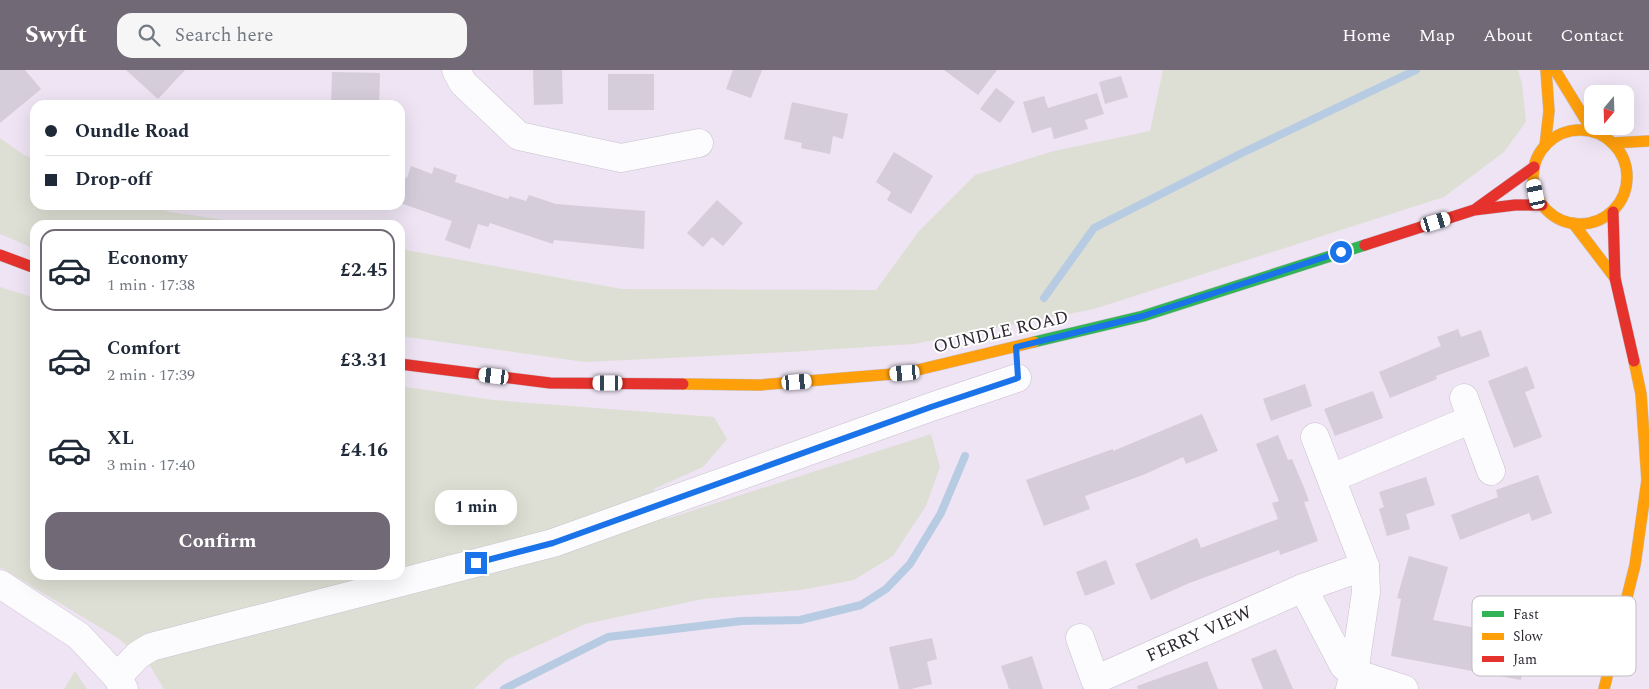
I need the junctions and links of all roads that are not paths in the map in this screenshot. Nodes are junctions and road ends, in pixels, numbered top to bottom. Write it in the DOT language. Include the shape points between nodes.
graph roads {
  1 [pos="456,70"];
  2 [pos="1546,70"];
  3 [pos="1556,70"];
  4 [pos="1584,117"];
  5 [pos="1584,131"];
  6 [pos="1599,135"];
  7 [pos="1649,141"];
  8 [pos="1612,142"];
  9 [pos="699,143"];
  10 [pos="1545,146"];
  11 [pos="1534,167"];
  12 [pos="1641,178"];
  13 [pos="1626,189"];
  14 [pos="1542,205"];
  15 [pos="1474,210"];
  16 [pos="1613,212"];
  17 [pos="1572,223"];
  18 [pos="0,255"];
  19 [pos="30,266"];
  20 [pos="1614,278"];
  21 [pos="1016,347"];
  22 [pos="405,365"];
  23 [pos="1315,437"];
  24 [pos="1491,471"];
  25 [pos="1332,478"];
  26 [pos="1365,566"];
  27 [pos="1642,566"];
  28 [pos="0,584"];
  29 [pos="1302,588"];
  30 [pos="1633,596"];
  31 [pos="1080,638"];
  32 [pos="1608,676"];
  33 [pos="1352,681"];
  34 [pos="120,683"];
  35 [pos="1097,684"];
  36 [pos="1404,689"];
  37 [pos="1604,689"];
  1 -- 9 [label="street" via="463,83 520,136 620,158"];
  2 -- 10 [label="main road" via="1549,111"];
  3 -- 4 [label="main road"];
  5 -- 10 [label="main road" via="1564,134"];
  6 -- 8 [label="main road"];
  7 -- 8 [label="main road"];
  8 -- 13 [label="main road" via="1625,164 1628,176"];
  10 -- 11 [label="main road"];
  11 -- 14 [label="main road" via="1536,194"];
  11 -- 15 [label="main road, OUNDLE ROAD"];
  12 -- 13 [label="main road"];
  13 -- 16 [label="main road"];
  14 -- 15 [label="main road, OUNDLE ROAD"];
  14 -- 17 [label="main road" via="1561,220"];
  15 -- 21 [label="main road, OUNDLE ROAD" via="1143,316"];
  16 -- 17 [label="main road" via="1587,224"];
  16 -- 20 [label="main road"];
  17 -- 20 [label="main road"];
  18 -- 19 [label="main road"];
  20 -- 27 [label="main road" via="1641,394 1647,480"];
  21 -- 22 [label="main road, OUNDLE ROAD" via="905,373 760,385 550,383"];
  21 -- 34 [label="street" via="1018,387 931,407 553,543 151,647 138,656"];
  23 -- 25 [label="street"];
  24 -- 25 [label="street" via="1468,408"];
  25 -- 26 [label="street"];
  26 -- 29 [label="street, FERRY VIEW"];
  26 -- 33 [label="street" via="1366,592"];
  27 -- 30 [label="main road"];
  28 -- 34 [label="street" via="79,636"];
  29 -- 33 [label="street"];
  29 -- 35 [label="street, FERRY VIEW"];
  31 -- 35 [label="street, FERRY VIEW"];
  32 -- 37 [label="main road"];
  33 -- 36 [label="street"];
}
